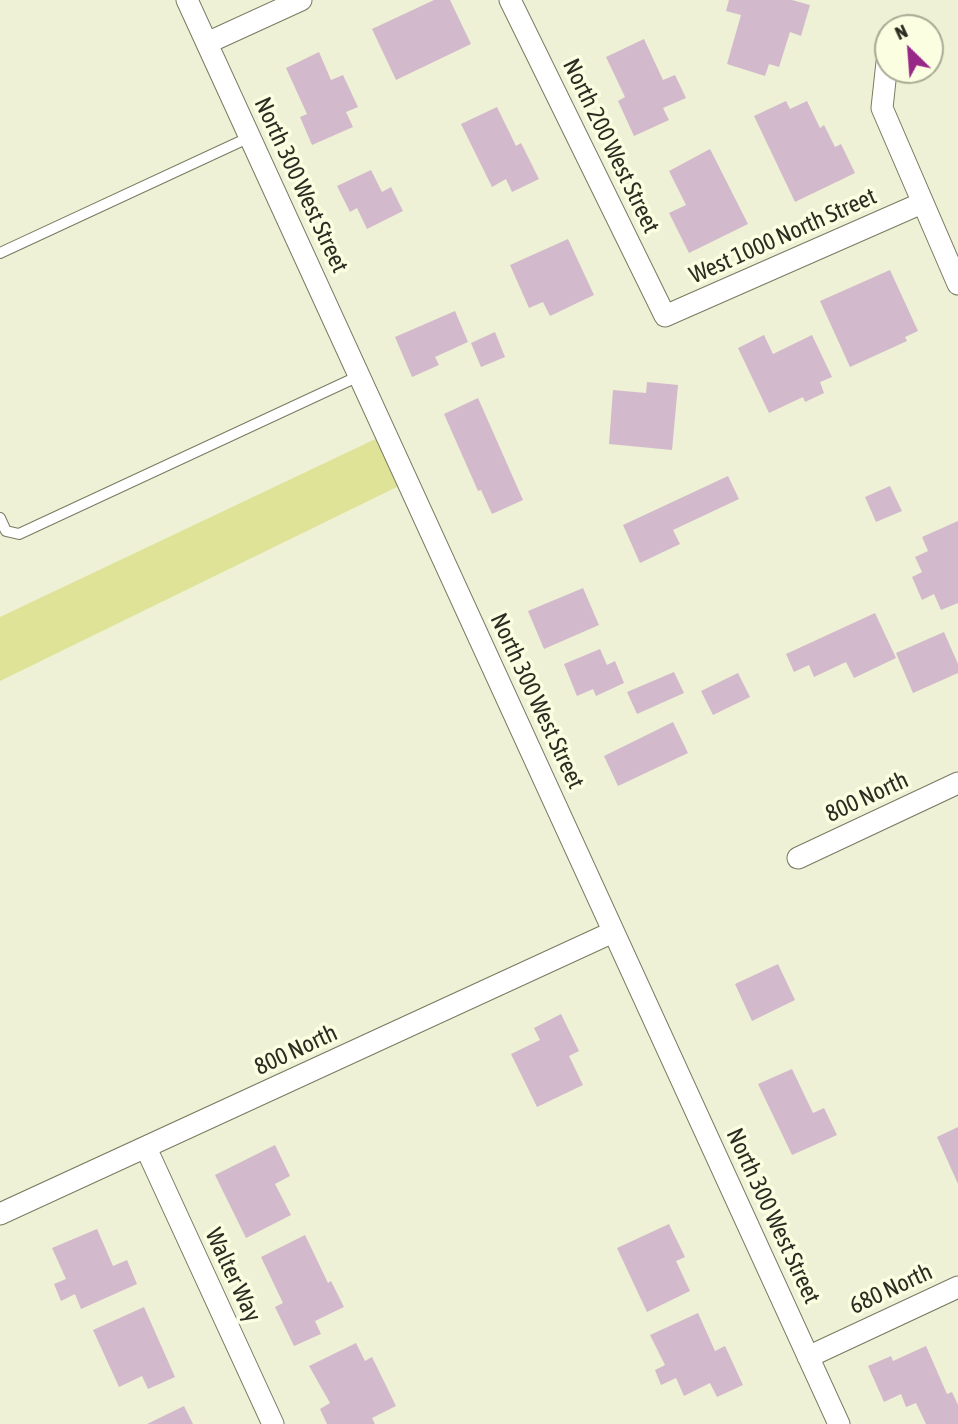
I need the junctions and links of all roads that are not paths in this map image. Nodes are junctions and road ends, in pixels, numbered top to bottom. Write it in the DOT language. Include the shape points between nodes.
graph roads {
  1 [pos="187,0"];
  2 [pos="301,0"];
  3 [pos="510,0"];
  4 [pos="206,43"];
  5 [pos="885,84"];
  6 [pos="250,137"];
  7 [pos="922,203"];
  8 [pos="0,253"];
  9 [pos="958,284"];
  10 [pos="665,316"];
  11 [pos="359,376"];
  12 [pos="0,518"];
  13 [pos="958,783"];
  14 [pos="798,858"];
  15 [pos="613,932"];
  16 [pos="146,1148"];
  17 [pos="0,1214"];
  18 [pos="958,1287"];
  19 [pos="808,1357"];
  20 [pos="273,1424"];
  21 [pos="839,1424"];
  1 -- 4 [label="street, North 300 West Street"];
  2 -- 4 [label="street"];
  3 -- 10 [label="street, North 200 West Street"];
  4 -- 6 [label="street, North 300 West Street"];
  5 -- 7 [label="street" via="882,108"];
  6 -- 8 [label="lane"];
  6 -- 11 [label="street, North 300 West Street"];
  7 -- 9 [label="street"];
  7 -- 10 [label="street, West 1000 North Street"];
  11 -- 12 [label="lane" via="19,534 6,531"];
  11 -- 15 [label="street, North 300 West Street"];
  13 -- 14 [label="street, 800 North"];
  15 -- 16 [label="street, 800 North"];
  15 -- 19 [label="street, North 300 West Street"];
  16 -- 17 [label="street, 800 North"];
  16 -- 20 [label="street, Walter Way"];
  18 -- 19 [label="street, 680 North"];
  19 -- 21 [label="street, North 300 West Street"];
}
